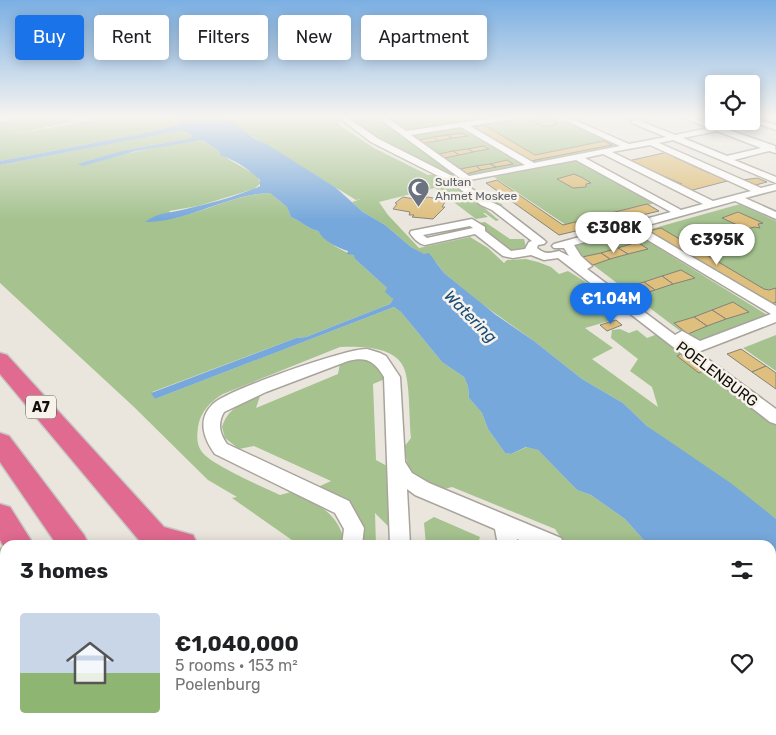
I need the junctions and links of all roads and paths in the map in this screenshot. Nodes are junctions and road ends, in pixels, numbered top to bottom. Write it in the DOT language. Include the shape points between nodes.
graph roads {
  1 [pos="396,151"];
  2 [pos="428,151"];
  3 [pos="508,151"];
  4 [pos="606,151"];
  5 [pos="671,151"];
  6 [pos="708,151"];
  7 [pos="763,151"];
  8 [pos="603,152"];
  9 [pos="577,157"];
  10 [pos="726,159"];
  11 [pos="533,166"];
  12 [pos="776,180"];
  13 [pos="776,187"];
  14 [pos="759,191"];
  15 [pos="736,198"];
  16 [pos="711,204"];
  17 [pos="680,213"];
  18 [pos="776,216"];
  19 [pos="631,225"];
  20 [pos="477,230"];
  21 [pos="535,246"];
  22 [pos="557,250"];
  23 [pos="776,312"];
  24 [pos="776,317"];
  25 [pos="0,360"];
  26 [pos="776,418"];
  27 [pos="0,443"];
  28 [pos="396,463"];
  29 [pos="0,516"];
  30 [pos="504,524"];
  31 [pos="16,540"];
  32 [pos="70,540"];
  33 [pos="164,540"];
  34 [pos="353,540"];
  35 [pos="400,540"];
  36 [pos="507,540"];
  37 [pos="542,540"];
  1 -- 21 [label="street" via="455,181"];
  2 -- 11 [label="street" via="467,180"];
  3 -- 11 [label="street"];
  4 -- 8 [label="street"];
  5 -- 14 [label="street"];
  6 -- 10 [label="street"];
  7 -- 10 [label="street"];
  8 -- 9 [label="street"];
  8 -- 16 [label="street"];
  9 -- 11 [label="street"];
  9 -- 17 [label="street"];
  10 -- 12 [label="street"];
  13 -- 14 [label="street"];
  14 -- 15 [label="street"];
  15 -- 16 [label="street"];
  15 -- 18 [label="street"];
  16 -- 17 [label="street"];
  17 -- 19 [label="street"];
  19 -- 22 [label="street"];
  19 -- 23 [label="street"];
  20 -- 21 [label="street" via="507,254 513,255"];
  21 -- 22 [label="street" via="539,255"];
  22 -- 24 [label="street, POELENBURG" via="576,258 698,347"];
  22 -- 26 [label="street, POELENBURG" via="586,276"];
  25 -- 33 [label="highway, A7"];
  27 -- 32 [label="highway"];
  28 -- 30 [label="street" via="405,478 422,489"];
  28 -- 34 [label="street" via="392,377 374,356 354,354 248,393 218,408 211,423 212,437 221,449 342,508 354,528"];
  28 -- 35 [label="street"];
  29 -- 31 [label="highway"];
  30 -- 36 [label="street"];
  30 -- 37 [label="street"];
}
